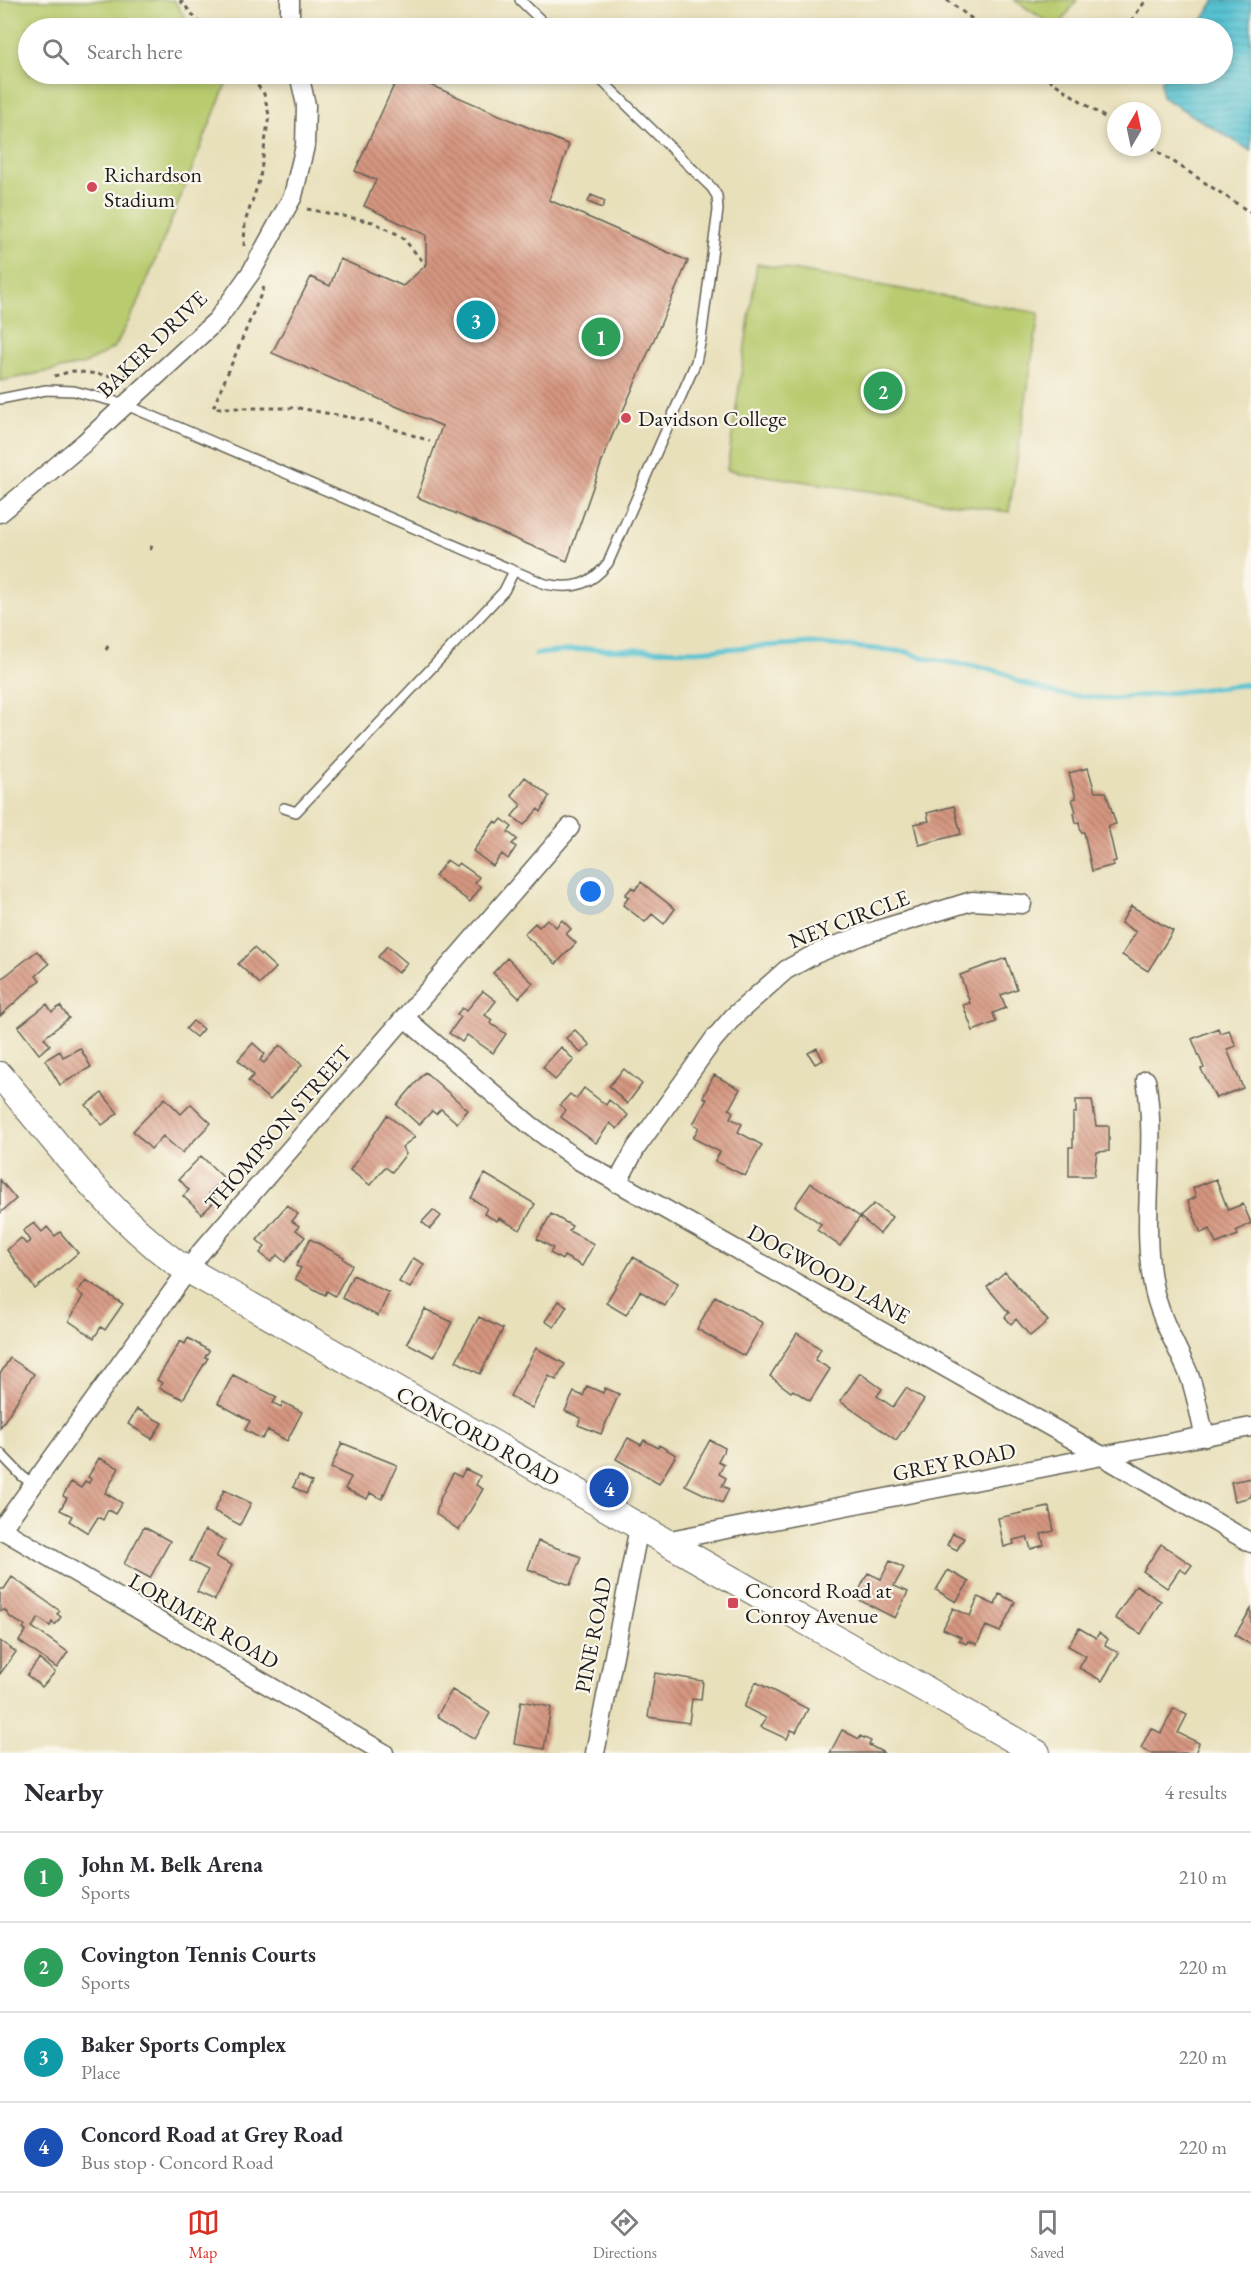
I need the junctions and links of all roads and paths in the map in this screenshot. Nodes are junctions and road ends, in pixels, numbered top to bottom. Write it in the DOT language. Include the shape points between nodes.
graph roads {
  1 [pos="180,0"];
  2 [pos="290,0"];
  3 [pos="520,0"];
  4 [pos="947,0"];
  5 [pos="1146,0"];
  6 [pos="195,18"];
  7 [pos="290,18"];
  8 [pos="539,18"];
  9 [pos="971,18"];
  10 [pos="1133,18"];
  11 [pos="256,84"];
  12 [pos="301,84"];
  13 [pos="605,84"];
  14 [pos="1056,84"];
  15 [pos="1107,118"];
  16 [pos="1161,154"];
  17 [pos="1251,213"];
  18 [pos="259,278"];
  19 [pos="0,399"];
  20 [pos="124,404"];
  21 [pos="430,441"];
  22 [pos="0,513"];
  23 [pos="154,542"];
  24 [pos="150,550"];
  25 [pos="514,571"];
  26 [pos="110,642"];
  27 [pos="106,650"];
  28 [pos="284,808"];
  29 [pos="570,827"];
  30 [pos="1022,904"];
  31 [pos="405,1018"];
  32 [pos="0,1075"];
  33 [pos="1146,1080"];
  34 [pos="617,1183"];
  35 [pos="188,1271"];
  36 [pos="1251,1427"];
  37 [pos="1205,1437"];
  38 [pos="0,1453"];
  39 [pos="1104,1457"];
  40 [pos="34,1484"];
  41 [pos="639,1527"];
  42 [pos="1,1530"];
  43 [pos="665,1541"];
  44 [pos="1251,1543"];
  45 [pos="384,1753"];
  46 [pos="595,1753"];
  47 [pos="1037,1753"];
  1 -- 6 [label="path"];
  2 -- 7 [label="street"];
  3 -- 8 [label="lane"];
  4 -- 9 [label="path"];
  5 -- 10 [label="path"];
  11 -- 18 [label="path" via="264,94 269,115 260,178 245,222 244,252"];
  12 -- 18 [label="street, BAKER DRIVE" via="306,105 305,146 293,196"];
  13 -- 25 [label="lane" via="717,196 701,339 696,362 608,563 587,583 558,587"];
  14 -- 15 [label="path"];
  16 -- 17 [label="path"];
  18 -- 20 [label="street, BAKER DRIVE"];
  18 -- 21 [label="path" via="213,408 298,408 370,421"];
  19 -- 20 [label="lane" via="46,390 74,391"];
  20 -- 22 [label="street, BAKER DRIVE"];
  20 -- 25 [label="lane"];
  23 -- 24 [label="path"];
  25 -- 28 [label="lane" via="504,591 296,812"];
  26 -- 27 [label="path"];
  29 -- 31 [label="street, THOMPSON STREET"];
  30 -- 34 [label="street, NEY CIRCLE" via="972,901 871,932 786,970 714,1039 636,1148"];
  31 -- 34 [label="street, DOGWOOD LANE" via="557,1147"];
  31 -- 35 [label="street, THOMPSON STREET"];
  32 -- 35 [label="main road, CONCORD ROAD" via="105,1202 154,1247"];
  33 -- 37 [label="street" via="1152,1114 1148,1236 1153,1286 1173,1344 1188,1372"];
  34 -- 39 [label="street, DOGWOOD LANE"];
  35 -- 40 [label="street, THOMPSON STREET"];
  35 -- 41 [label="main road, CONCORD ROAD"];
  36 -- 37 [label="street, GREY ROAD"];
  37 -- 39 [label="street, GREY ROAD"];
  38 -- 40 [label="lane"];
  39 -- 43 [label="street, GREY ROAD"];
  39 -- 44 [label="street, DOGWOOD LANE"];
  40 -- 42 [label="street, THOMPSON STREET"];
  41 -- 43 [label="main road, CONCORD ROAD"];
  41 -- 46 [label="street, PINE ROAD"];
  42 -- 45 [label="street, LORIMER ROAD"];
  43 -- 47 [label="main road, CONCORD ROAD"];
}
